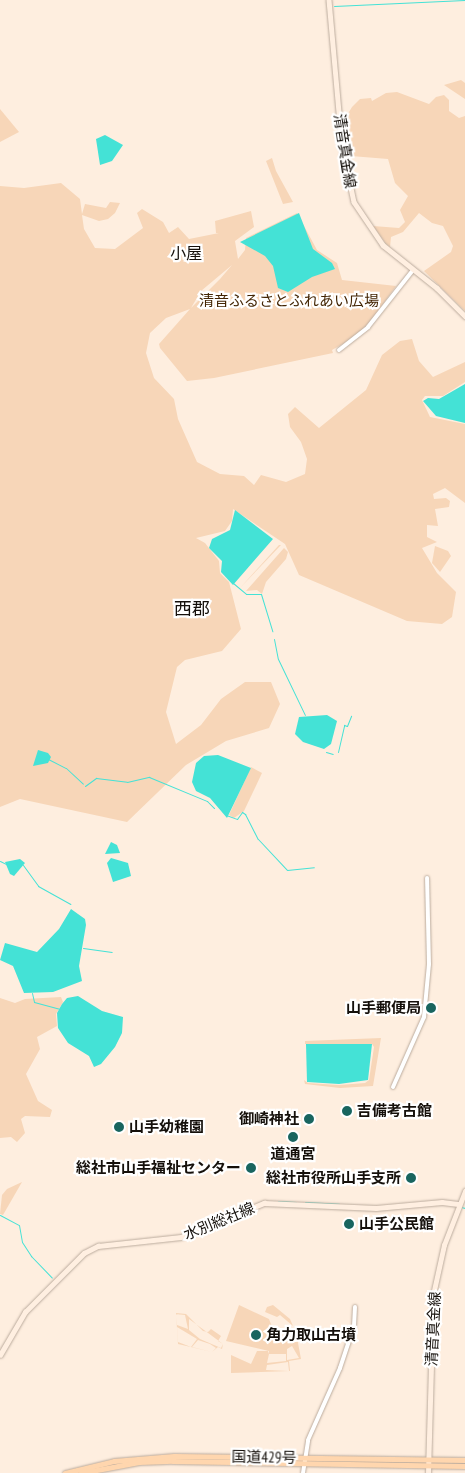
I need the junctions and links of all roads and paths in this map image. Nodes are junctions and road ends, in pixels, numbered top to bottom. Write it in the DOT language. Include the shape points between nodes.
graph roads {
  1 [pos="329,0"];
  2 [pos="413,270"];
  3 [pos="465,316"];
  4 [pos="340,350"];
  5 [pos="427,878"];
  6 [pos="393,1087"];
  7 [pos="465,1191"];
  8 [pos="458,1204"];
  9 [pos="356,1308"];
  10 [pos="0,1355"];
  11 [pos="465,1460"];
  12 [pos="304,1461"];
  13 [pos="428,1463"];
  14 [pos="465,1466"];
  15 [pos="65,1473"];
  16 [pos="81,1473"];
  17 [pos="303,1473"];
  18 [pos="428,1473"];
  1 -- 2 [label="main road, 清音真金線" via="348,185 374,236"];
  2 -- 3 [label="main road, 清音真金線"];
  2 -- 4 [label="street" via="368,327"];
  5 -- 6 [label="street" via="429,964 424,1017"];
  7 -- 8 [label="main road, 清音真金線"];
  8 -- 10 [label="main road, 水別総社線" via="442,1202 376,1208 264,1203 181,1237 94,1247 25,1312"];
  8 -- 13 [label="main road, 清音真金線" via="433,1295"];
  9 -- 12 [label="street" via="354,1326 342,1362 310,1432"];
  11 -- 13 [label="highway, 国道429号"];
  12 -- 13 [label="highway, 国道429号"];
  12 -- 15 [label="highway, 国道429号" via="138,1458"];
  12 -- 16 [label="highway, 国道429号" via="147,1462"];
  12 -- 17 [label="street"];
  13 -- 14 [label="highway, 国道429号"];
  13 -- 18 [label="main road, 清音真金線"];
}
